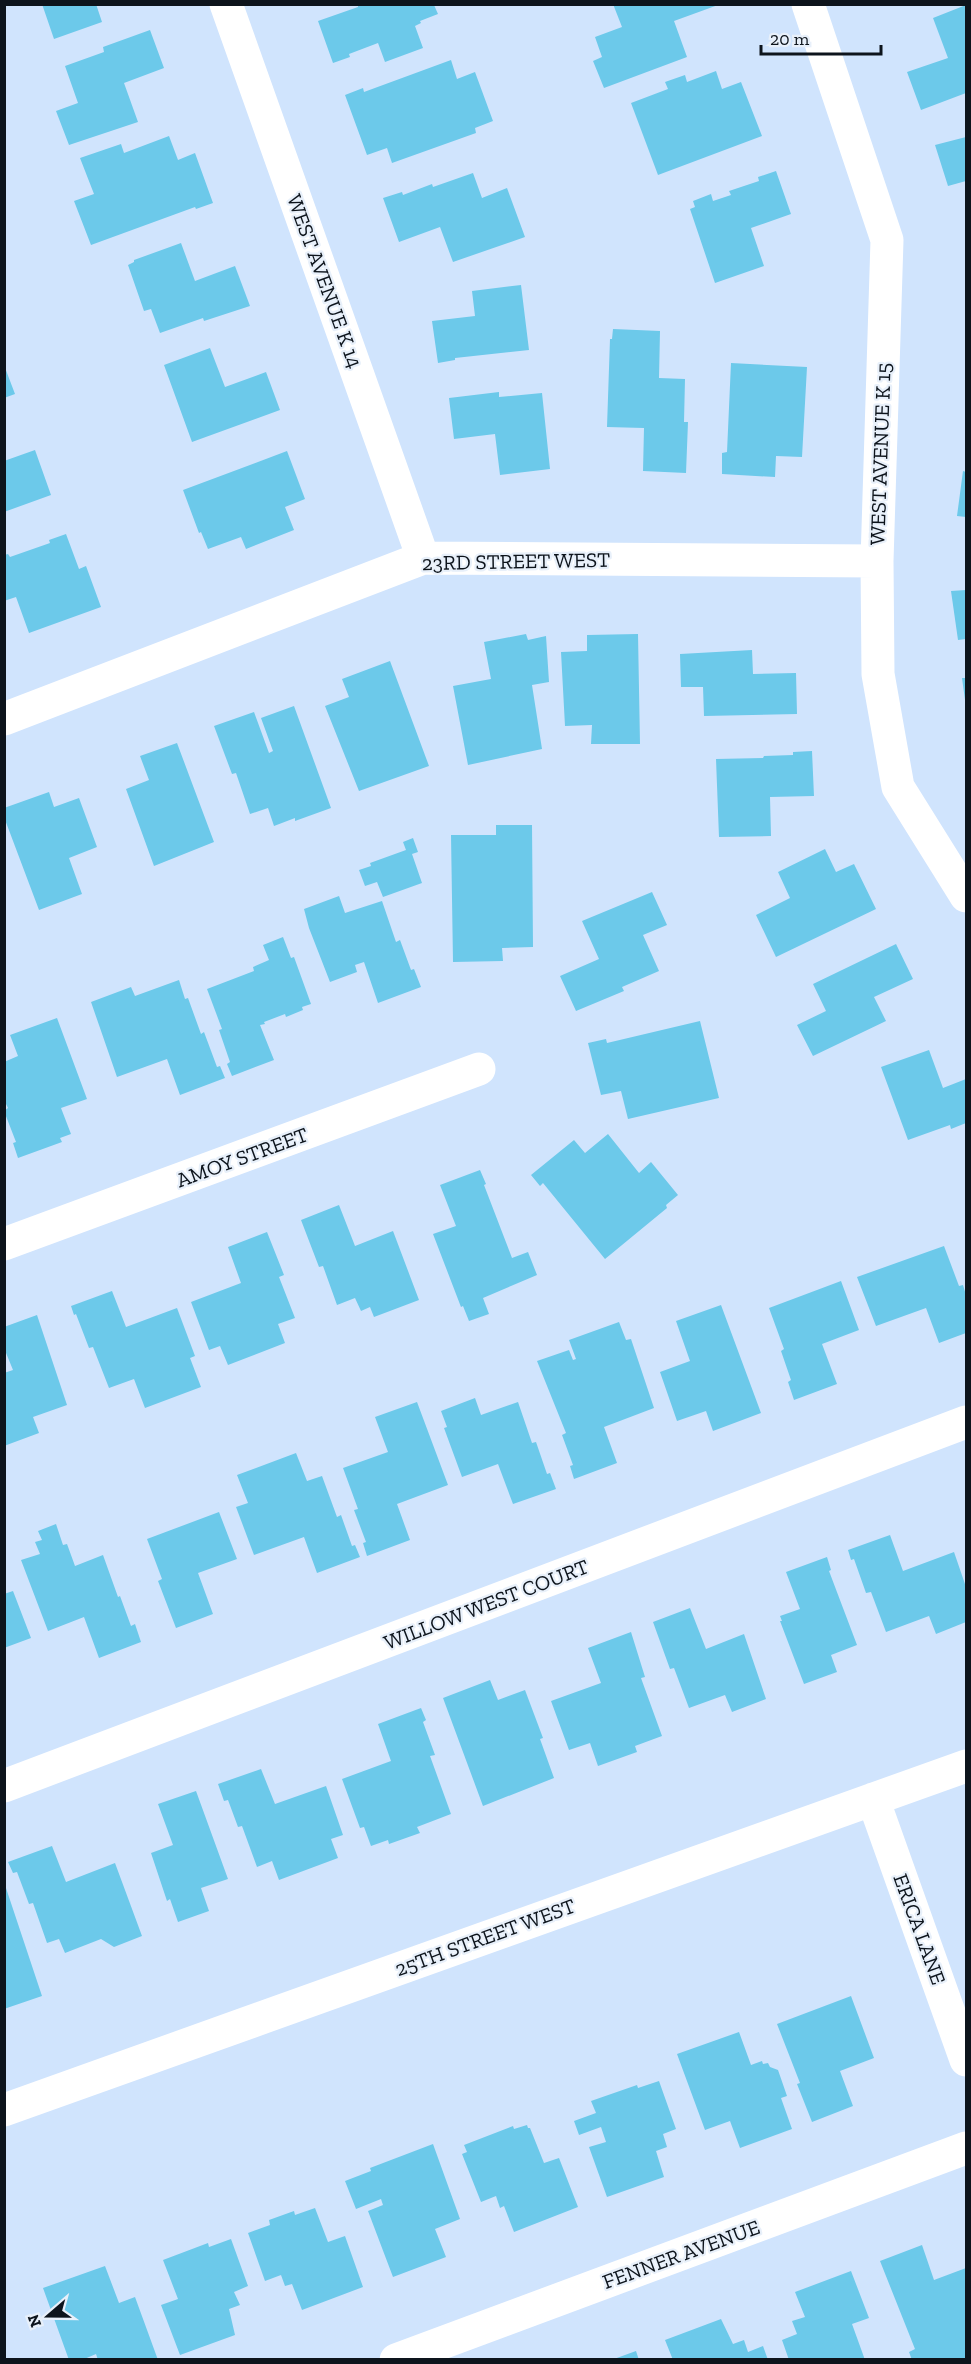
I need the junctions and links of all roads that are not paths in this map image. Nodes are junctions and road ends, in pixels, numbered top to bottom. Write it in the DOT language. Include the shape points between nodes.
graph roads {
  1 [pos="226,4"];
  2 [pos="808,4"];
  3 [pos="423,558"];
  4 [pos="877,561"];
  5 [pos="4,719"];
  6 [pos="966,896"];
  7 [pos="480,1069"];
  8 [pos="4,1244"];
  9 [pos="966,1422"];
  10 [pos="966,1766"];
  11 [pos="4,1786"];
  12 [pos="873,1799"];
  13 [pos="966,2060"];
  14 [pos="4,2110"];
  15 [pos="966,2148"];
  16 [pos="396,2360"];
  1 -- 3 [label="street, WEST AVENUE K 14"];
  2 -- 4 [label="street, WEST AVENUE K 15" via="887,240"];
  3 -- 4 [label="street, 23RD STREET WEST"];
  3 -- 5 [label="street, 23RD STREET WEST"];
  4 -- 6 [label="street, WEST AVENUE K 15" via="878,674 898,787"];
  7 -- 8 [label="street, AMOY STREET"];
  9 -- 11 [label="street, WILLOW WEST COURT"];
  10 -- 12 [label="street, 25TH STREET WEST"];
  12 -- 13 [label="street, ERICA LANE"];
  12 -- 14 [label="street, 25TH STREET WEST"];
  15 -- 16 [label="street, FENNER AVENUE"];
}
